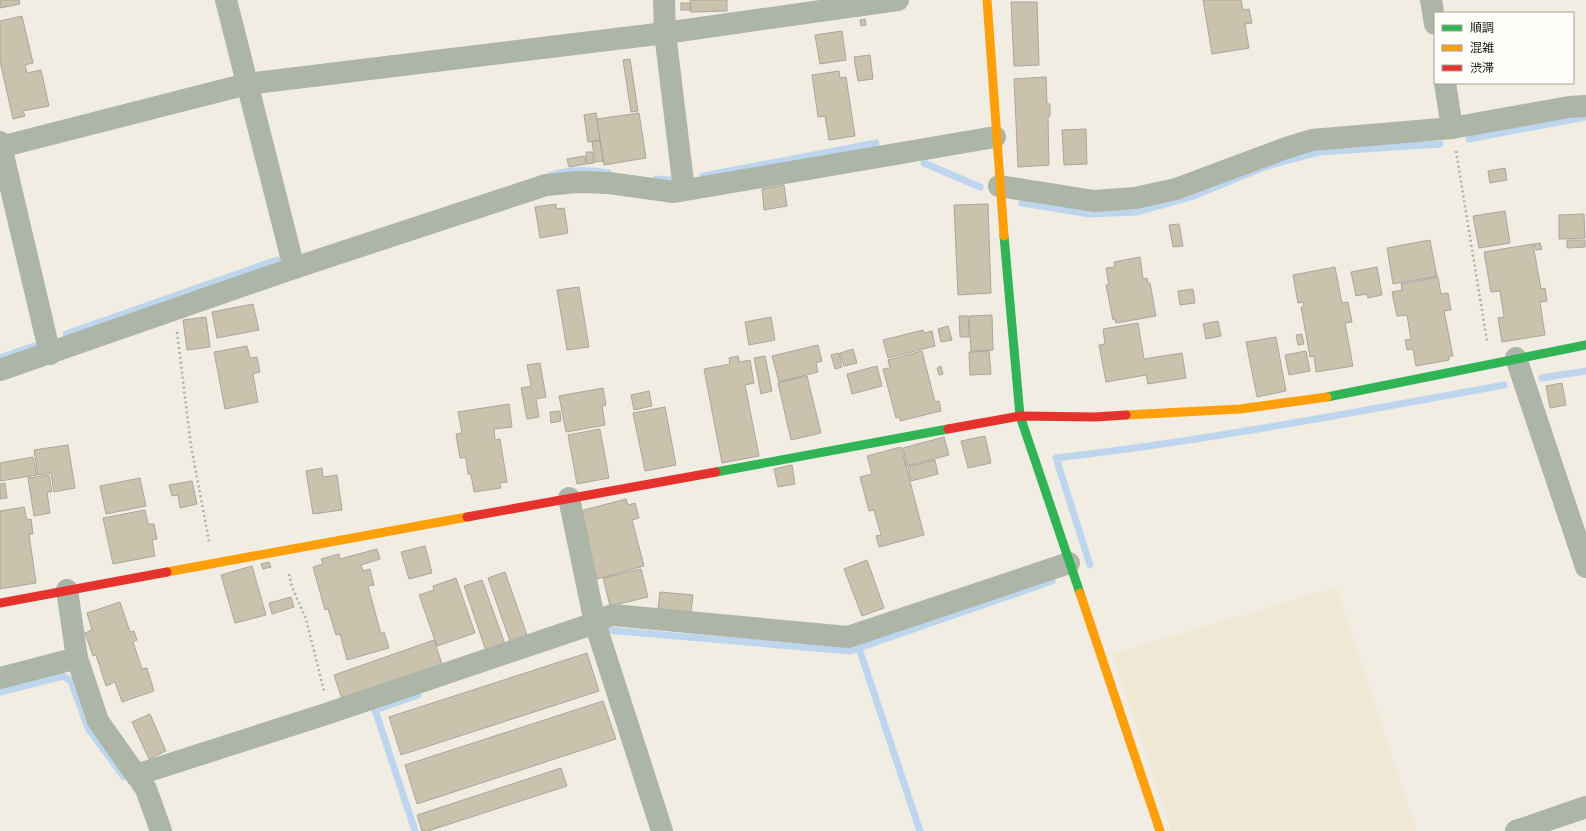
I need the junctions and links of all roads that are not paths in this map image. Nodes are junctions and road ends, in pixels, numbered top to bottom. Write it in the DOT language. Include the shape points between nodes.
graph roads {
  1 [pos="226,0"];
  2 [pos="664,0"];
  3 [pos="898,0"];
  4 [pos="987,0"];
  5 [pos="1431,0"];
  6 [pos="1434,18"];
  7 [pos="666,33"];
  8 [pos="247,84"];
  9 [pos="1445,84"];
  10 [pos="1586,106"];
  11 [pos="1452,128"];
  12 [pos="995,137"];
  13 [pos="0,145"];
  14 [pos="999,186"];
  15 [pos="684,190"];
  16 [pos="294,268"];
  17 [pos="1586,345"];
  18 [pos="50,354"];
  19 [pos="1516,358"];
  20 [pos="0,370"];
  21 [pos="1020,416"];
  22 [pos="568,498"];
  23 [pos="1069,563"];
  24 [pos="1586,567"];
  25 [pos="67,590"];
  26 [pos="0,603"];
  27 [pos="595,622"];
  28 [pos="77,658"];
  29 [pos="0,678"];
  30 [pos="136,775"];
  31 [pos="1586,807"];
  32 [pos="161,831"];
  33 [pos="662,831"];
  34 [pos="1160,831"];
  35 [pos="1516,831"];
  1 -- 8 [label="street"];
  2 -- 7 [label="street"];
  3 -- 7 [label="street"];
  4 -- 12 [label="street"];
  5 -- 6 [label="street"];
  7 -- 8 [label="street"];
  7 -- 15 [label="street"];
  8 -- 13 [label="street"];
  8 -- 16 [label="street"];
  9 -- 11 [label="street"];
  10 -- 11 [label="street"];
  11 -- 14 [label="street" via="1312,140 1176,189 1135,198 1094,201"];
  12 -- 14 [label="street"];
  12 -- 15 [label="street"];
  13 -- 18 [label="street"];
  14 -- 21 [label="street"];
  15 -- 16 [label="street" via="674,192 609,183 577,182 546,185"];
  16 -- 18 [label="street"];
  17 -- 19 [label="street"];
  18 -- 20 [label="street"];
  19 -- 21 [label="street" via="1328,397 1240,409 1095,417"];
  19 -- 24 [label="street"];
  21 -- 22 [label="street"];
  21 -- 23 [label="street"];
  22 -- 25 [label="street"];
  22 -- 27 [label="street"];
  23 -- 27 [label="street" via="848,637 613,615"];
  23 -- 34 [label="street"];
  25 -- 26 [label="street"];
  25 -- 28 [label="street"];
  27 -- 30 [label="street" via="329,713"];
  27 -- 33 [label="street"];
  28 -- 29 [label="street"];
  28 -- 30 [label="street" via="98,721"];
  30 -- 32 [label="street" via="146,788"];
  31 -- 35 [label="street"];
}
